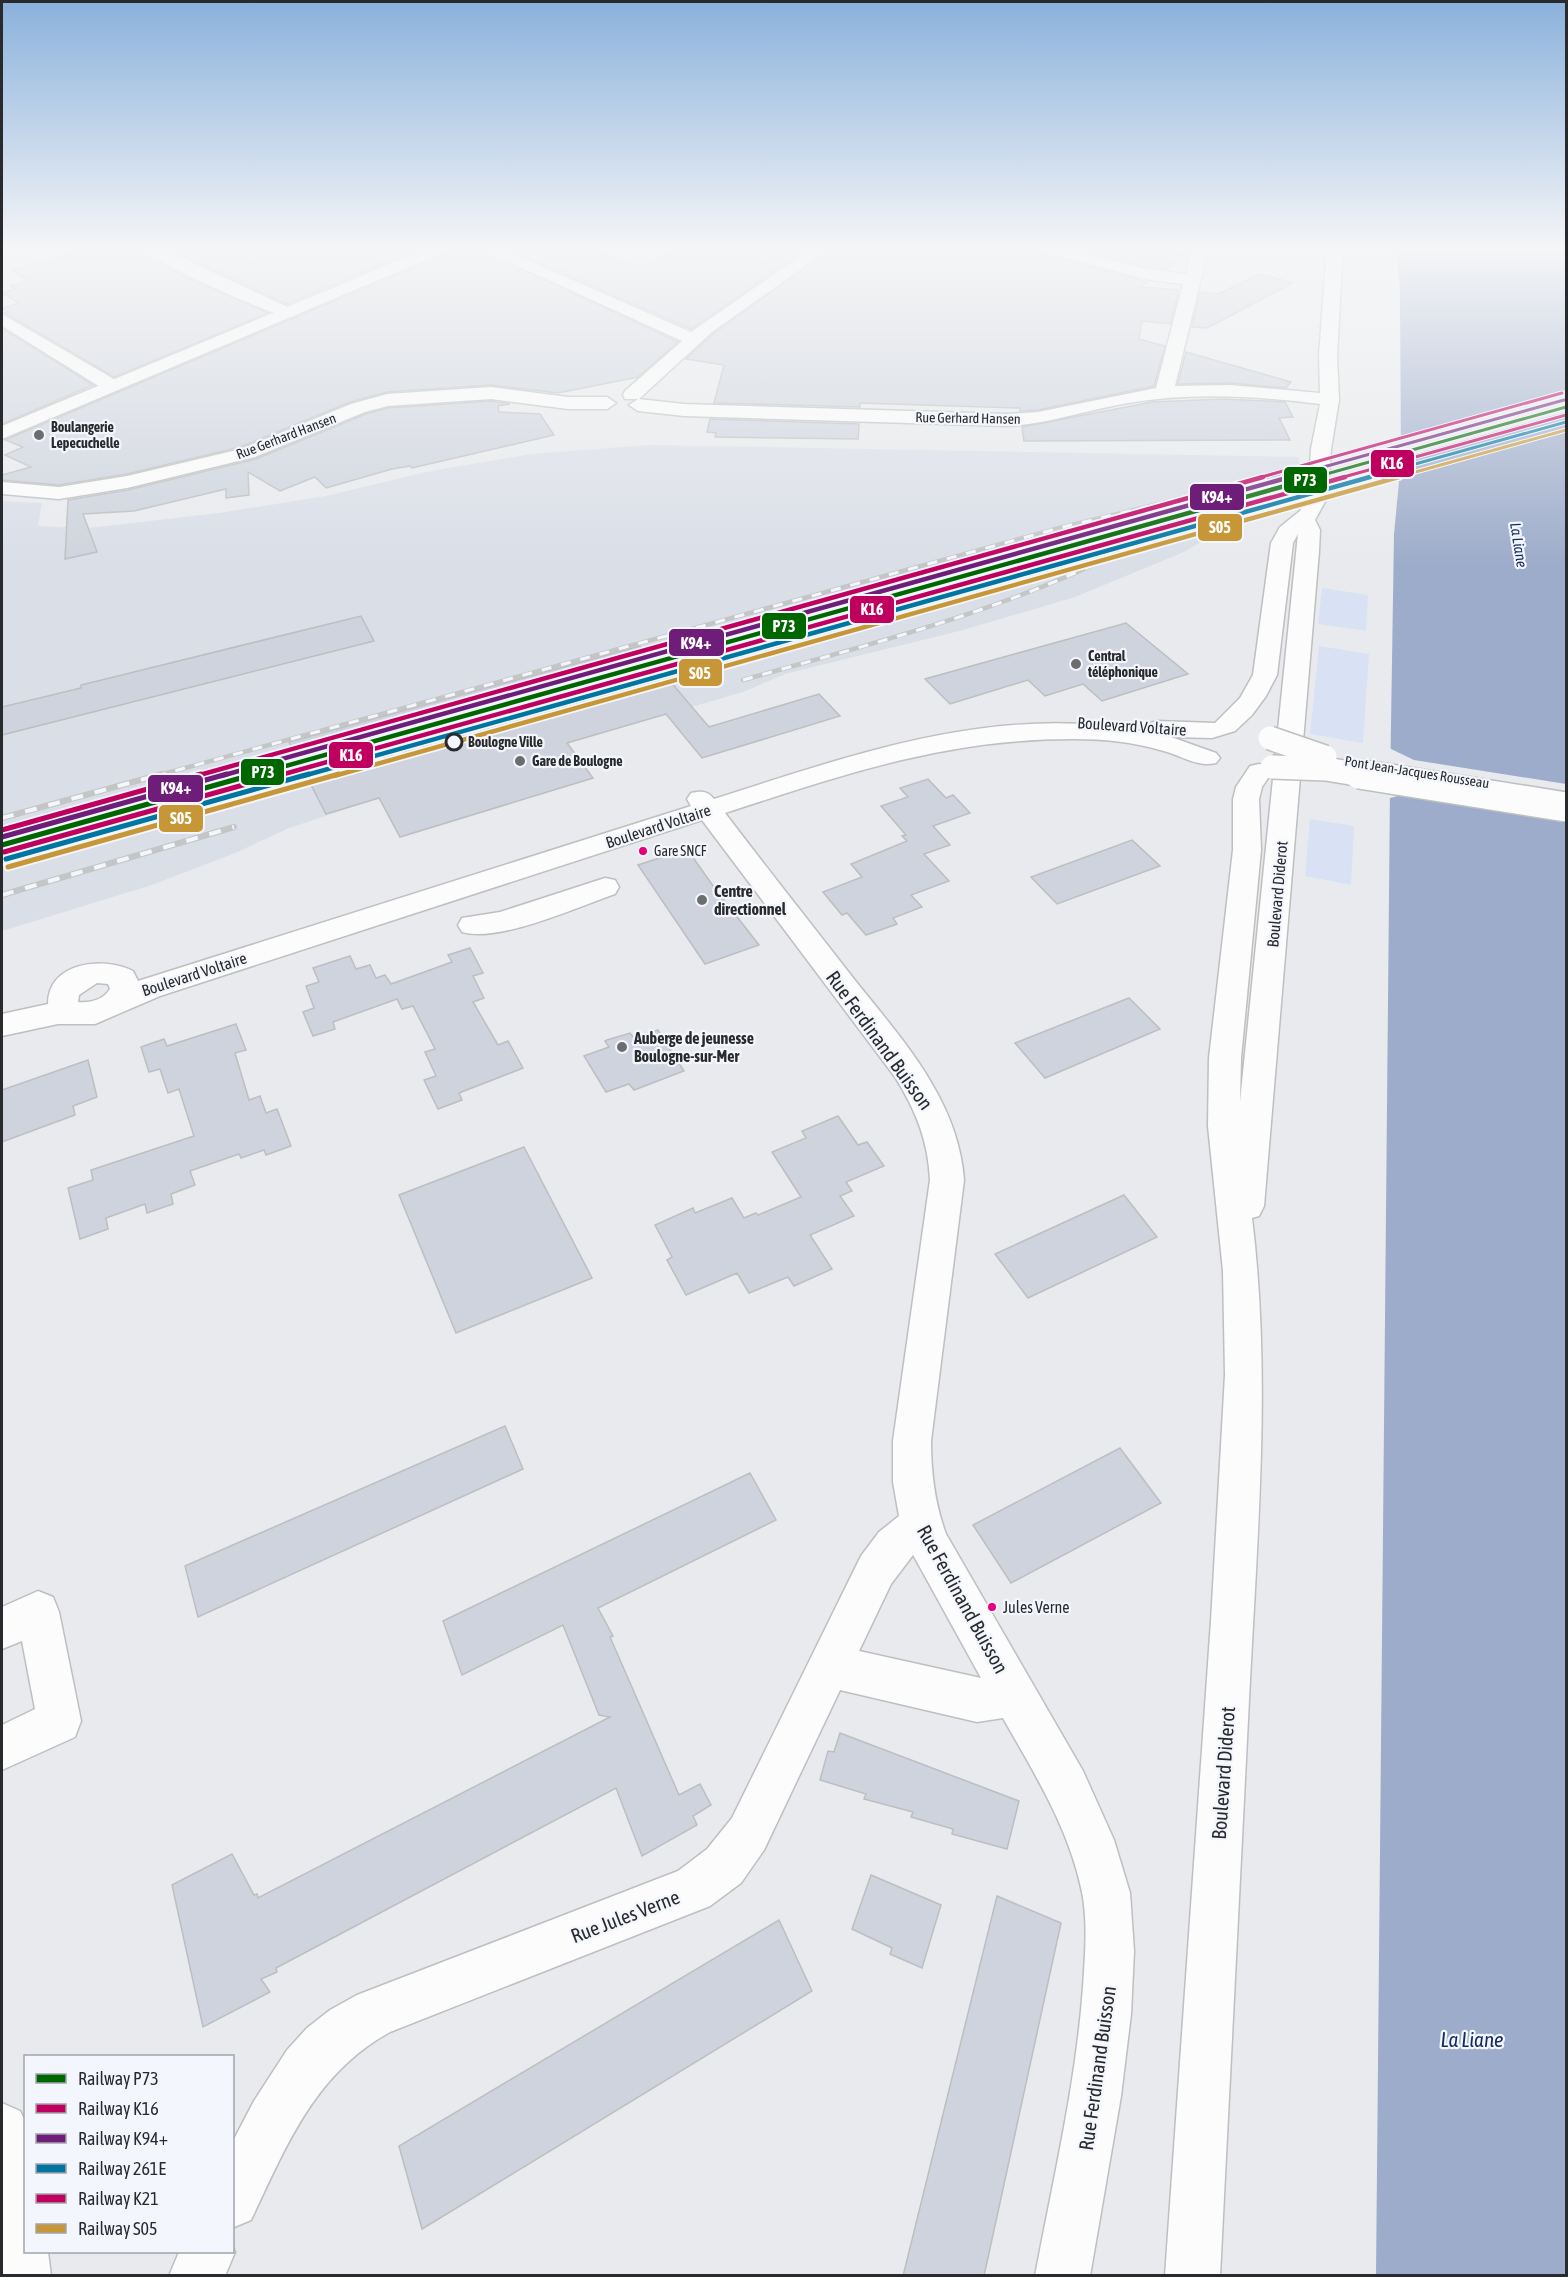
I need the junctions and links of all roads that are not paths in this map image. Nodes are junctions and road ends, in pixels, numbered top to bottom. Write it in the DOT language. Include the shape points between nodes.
graph roads {
  1 [pos="57,352"];
  2 [pos="192,352"];
  3 [pos="680,352"];
  4 [pos="1174,352"];
  5 [pos="1328,352"];
  6 [pos="112,386"];
  7 [pos="1164,392"];
  8 [pos="635,400"];
  9 [pos="1330,400"];
  10 [pos="2,433"];
  11 [pos="2,488"];
  12 [pos="1304,519"];
  13 [pos="1259,688"];
  14 [pos="1219,728"];
  15 [pos="1266,735"];
  16 [pos="1223,769"];
  17 [pos="1266,769"];
  18 [pos="1566,796"];
  19 [pos="704,805"];
  20 [pos="1566,807"];
  21 [pos="1246,816"];
  22 [pos="605,886"];
  23 [pos="472,925"];
  24 [pos="70,1000"];
  25 [pos="2,1008"];
  26 [pos="2,1025"];
  27 [pos="1241,1270"];
  28 [pos="920,1524"];
  29 [pos="2,1628"];
  30 [pos="830,1666"];
  31 [pos="1014,1692"];
  32 [pos="2,1748"];
  33 [pos="2,2129"];
  34 [pos="234,2197"];
  35 [pos="208,2253"];
  36 [pos="24,2276"];
  37 [pos="196,2276"];
  38 [pos="1062,2276"];
  39 [pos="1192,2276"];
  1 -- 6 [label="street"];
  2 -- 6 [label="street"];
  3 -- 8 [label="street"];
  4 -- 7 [label="street"];
  5 -- 9 [label="street"];
  6 -- 10 [label="street"];
  7 -- 8 [label="street, Rue Gerhard Hansen" via="1016,420 675,409"];
  7 -- 9 [label="street, Rue Gerhard Hansen" via="1238,390"];
  8 -- 11 [label="street, Rue Gerhard Hansen" via="614,396 607,403 568,403 497,393 387,400 248,453 127,482 67,492"];
  9 -- 12 [label="street" via="1318,496"];
  12 -- 13 [label="street" via="1288,532 1282,543 1267,668"];
  12 -- 27 [label="street, Boulevard Diderot" via="1309,530 1308,551"];
  13 -- 14 [label="street" via="1242,711"];
  13 -- 15 [label="street" via="1256,712"];
  14 -- 15 [label="street, Boulevard Voltaire" via="1244,727"];
  14 -- 16 [label="street" via="1201,741 1202,750"];
  14 -- 19 [label="street, Boulevard Voltaire" via="1179,730 1043,721 950,728 872,745"];
  15 -- 17 [label="street" via="1280,751 1279,760"];
  15 -- 18 [label="street, Pont Jean-Jacques Rousseau, bridge" via="1318,755"];
  16 -- 17 [label="street, Boulevard Voltaire"];
  16 -- 19 [label="street, Boulevard Voltaire" via="1172,744 1129,737 1055,732 981,736 920,745"];
  16 -- 21 [label="street, Boulevard Diderot"];
  17 -- 20 [label="street, Pont Jean-Jacques Rousseau, bridge" via="1326,769"];
  17 -- 21 [label="street, Boulevard Diderot" via="1248,791"];
  19 -- 24 [label="street, Boulevard Voltaire" via="190,974 118,988 95,1013"];
  19 -- 28 [label="street, Rue Ferdinand Buisson" via="906,1070 928,1103 943,1137 947,1154 945,1198 911,1462"];
  21 -- 27 [label="street, Boulevard Diderot" via="1247,850 1224,1089 1224,1125"];
  22 -- 23 [label="street" via="502,922"];
  24 -- 25 [label="street, Boulevard Voltaire" via="47,996"];
  24 -- 26 [label="street, Boulevard Voltaire"];
  27 -- 39 [label="street, Boulevard Diderot" via="1241,1473"];
  28 -- 30 [label="street, Rue Jules Verne" via="893,1546 876,1570"];
  28 -- 31 [label="street, Rue Ferdinand Buisson"];
  29 -- 32 [label="street" via="38,1612 59,1721"];
  30 -- 31 [label="street" via="977,1700"];
  30 -- 34 [label="street, Rue Jules Verne" via="748,1834 724,1866 693,1889 375,2013 339,2032 306,2064 292,2085"];
  31 -- 38 [label="street, Rue Ferdinand Buisson" via="1063,1779 1091,1840 1109,1919 1110,1981 1103,2041"];
  33 -- 36 [label="street"];
  35 -- 37 [label="street"];
}
